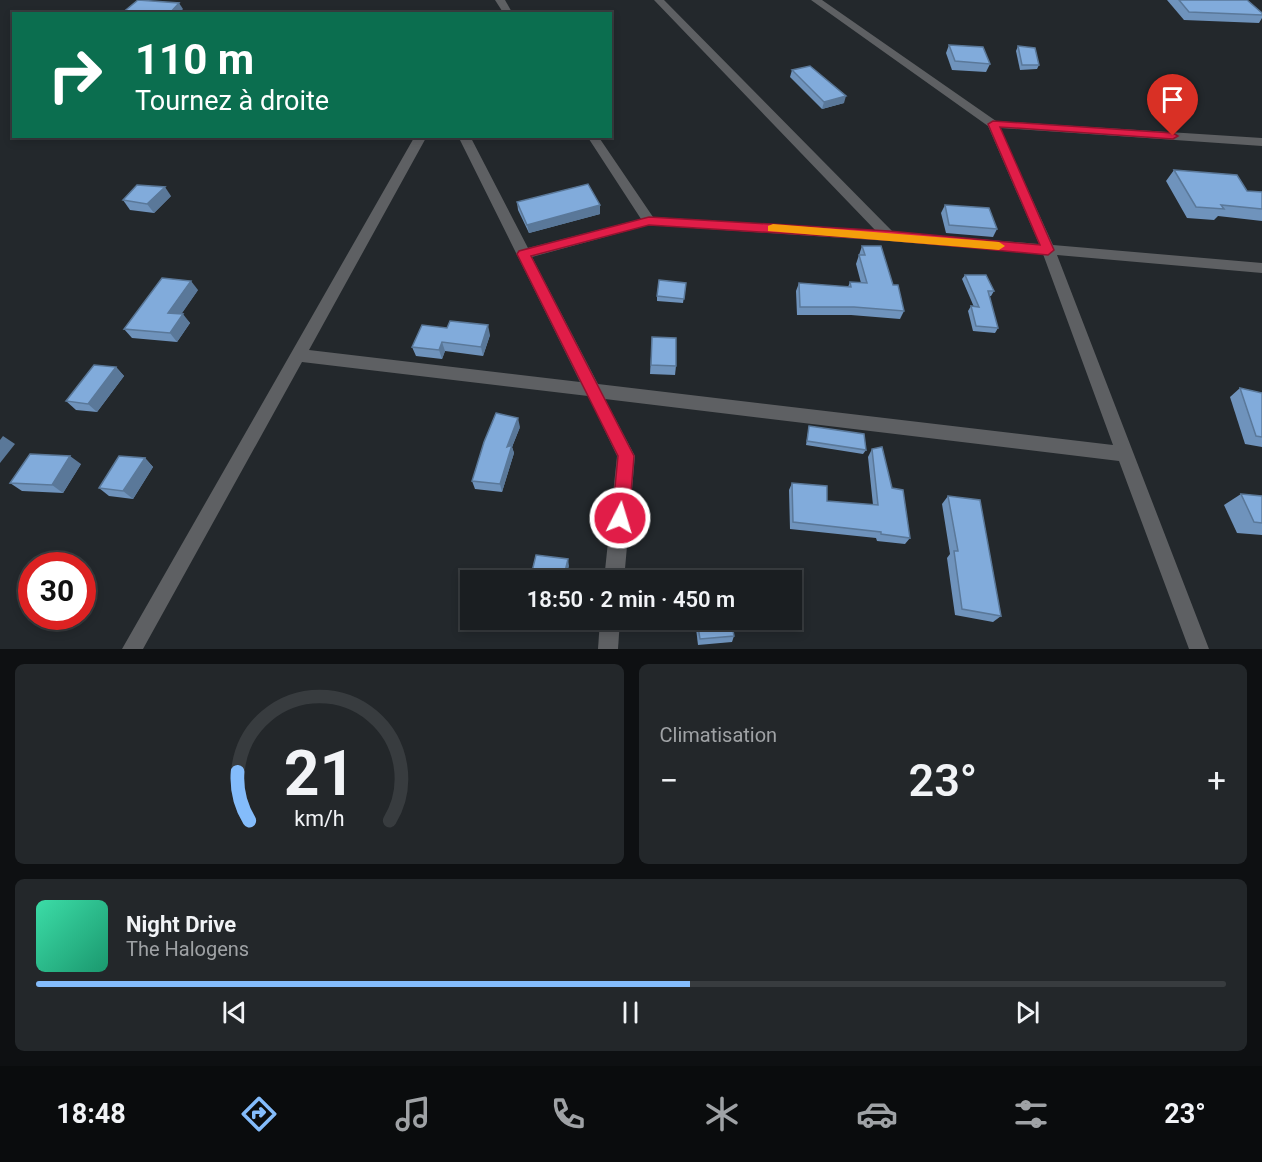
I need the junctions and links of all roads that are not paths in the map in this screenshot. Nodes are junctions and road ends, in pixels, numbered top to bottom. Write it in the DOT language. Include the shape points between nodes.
graph roads {
  1 [pos="659,0"];
  2 [pos="816,0"];
  3 [pos="993,124"];
  4 [pos="420,138"];
  5 [pos="465,138"];
  6 [pos="593,138"];
  7 [pos="1262,142"];
  8 [pos="649,221"];
  9 [pos="889,236"];
  10 [pos="1048,250"];
  11 [pos="524,254"];
  12 [pos="1262,268"];
  13 [pos="298,355"];
  14 [pos="593,390"];
  15 [pos="1125,454"];
  16 [pos="615,570"];
  17 [pos="609,630"];
  18 [pos="132,649"];
  19 [pos="608,649"];
  20 [pos="1199,649"];
  1 -- 9 [label="street"];
  2 -- 3 [label="street"];
  3 -- 7 [label="street"];
  3 -- 10 [label="street"];
  4 -- 13 [label="street"];
  5 -- 11 [label="street"];
  6 -- 8 [label="street"];
  8 -- 9 [label="street"];
  8 -- 11 [label="street"];
  9 -- 10 [label="street"];
  10 -- 12 [label="street"];
  10 -- 15 [label="street"];
  11 -- 14 [label="street"];
  13 -- 14 [label="street"];
  13 -- 18 [label="street"];
  14 -- 15 [label="street"];
  14 -- 16 [label="street" via="626,456"];
  15 -- 20 [label="street"];
  17 -- 19 [label="street"];
}
